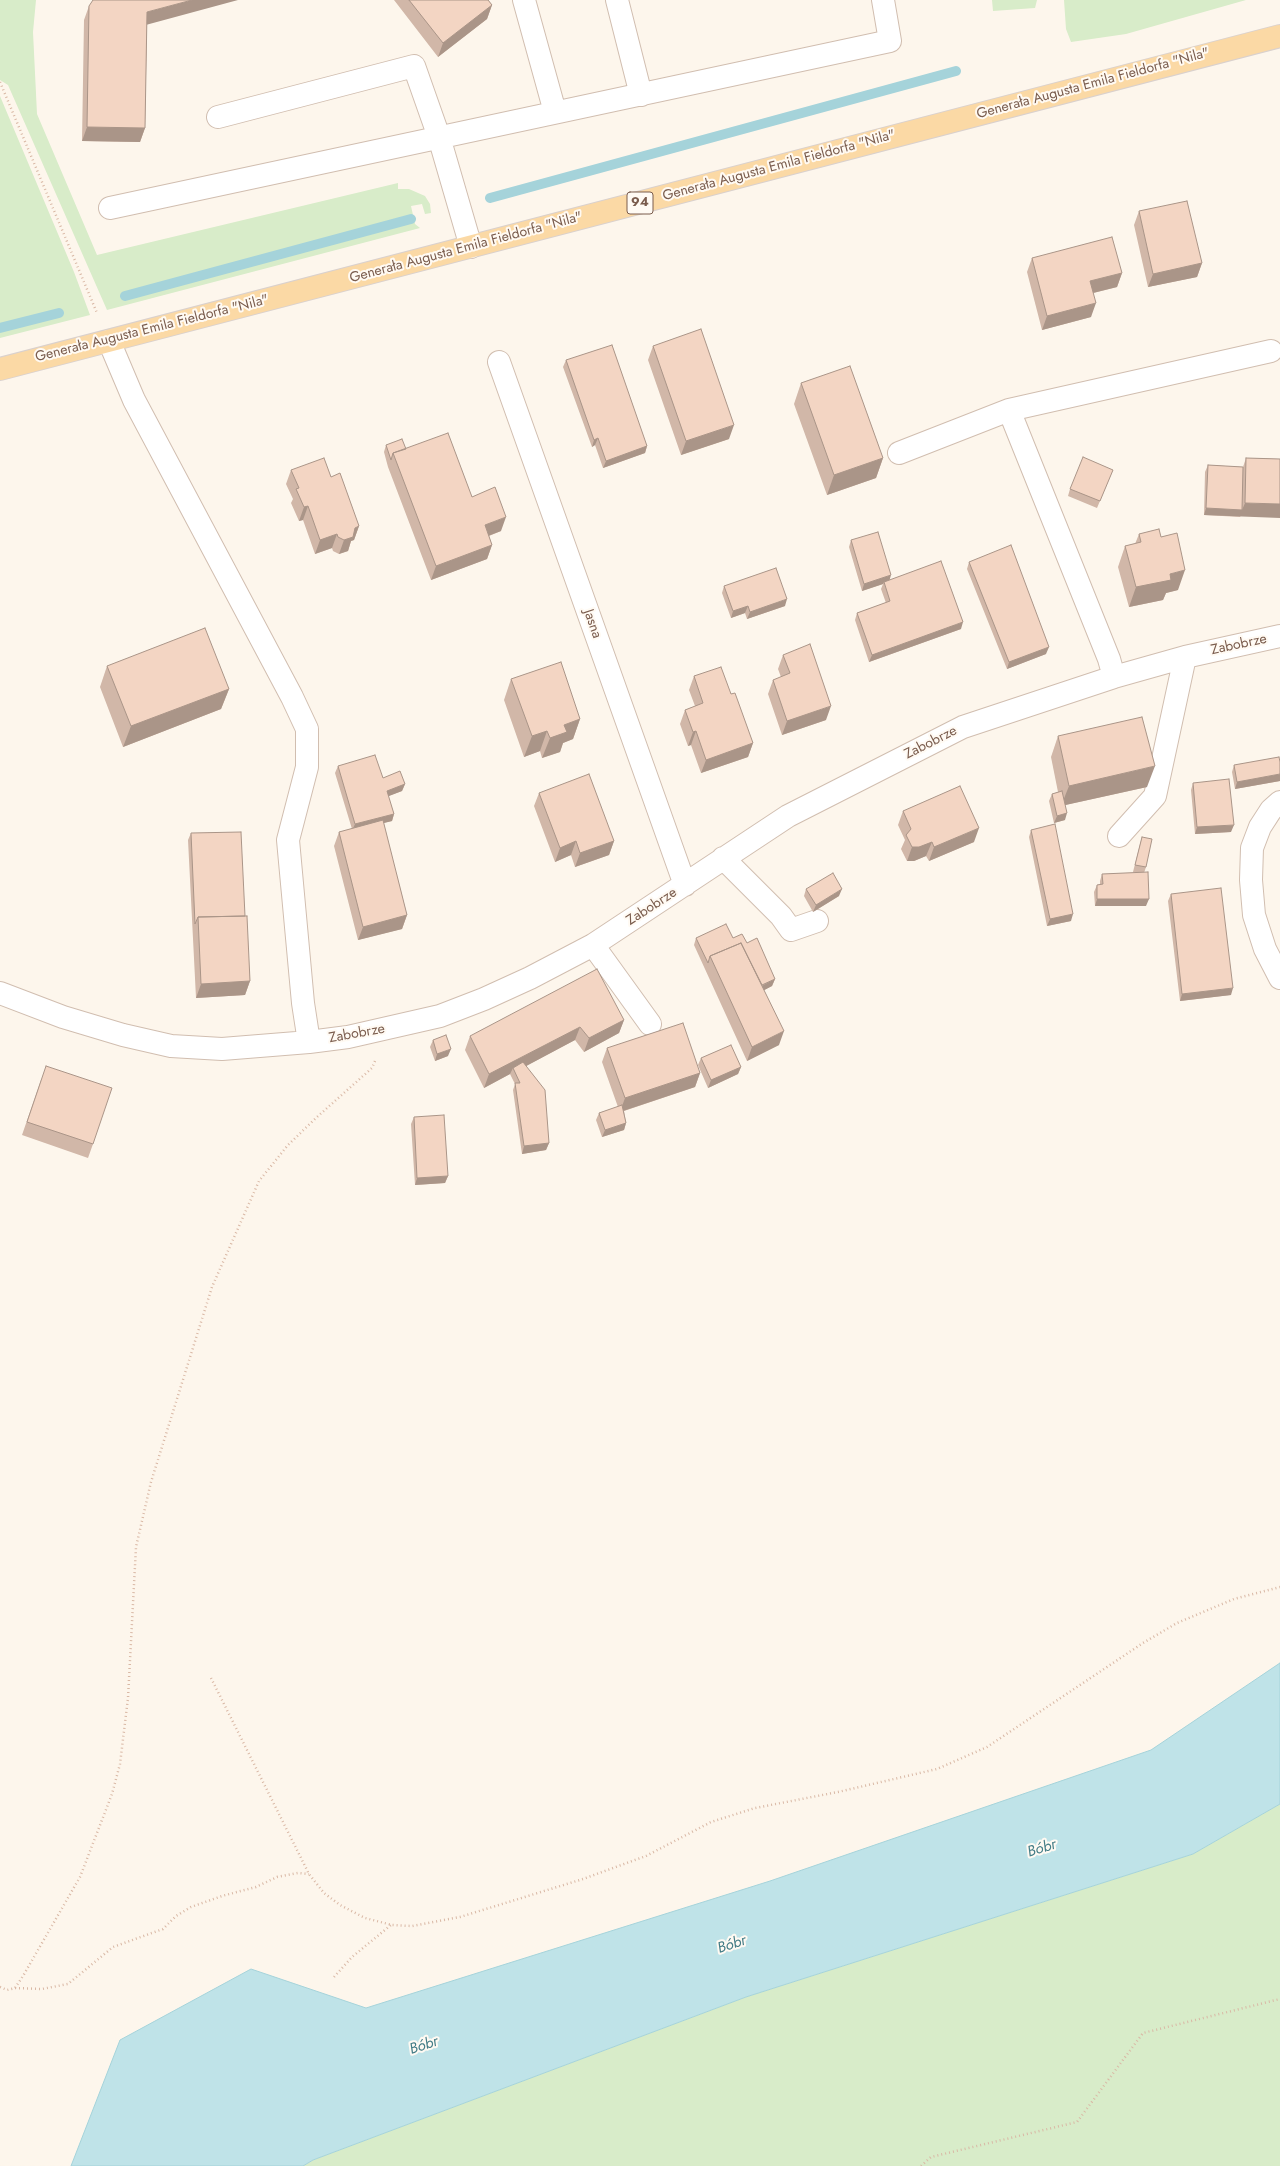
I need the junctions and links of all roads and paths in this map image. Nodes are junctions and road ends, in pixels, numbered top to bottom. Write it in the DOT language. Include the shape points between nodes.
graph roads {
  1 [pos="524,0"];
  2 [pos="617,0"];
  3 [pos="883,0"];
  4 [pos="1280,36"];
  5 [pos="0,82"];
  6 [pos="640,95"];
  7 [pos="556,112"];
  8 [pos="218,117"];
  9 [pos="439,137"];
  10 [pos="110,208"];
  11 [pos="471,247"];
  12 [pos="109,341"];
  13 [pos="1271,351"];
  14 [pos="499,362"];
  15 [pos="0,369"];
  16 [pos="1009,410"];
  17 [pos="899,453"];
  18 [pos="1280,636"];
  19 [pos="1185,657"];
  20 [pos="1114,677"];
  21 [pos="1280,802"];
  22 [pos="1119,836"];
  23 [pos="723,858"];
  24 [pos="685,885"];
  25 [pos="817,921"];
  26 [pos="592,945"];
  27 [pos="1280,978"];
  28 [pos="0,993"];
  29 [pos="650,1024"];
  30 [pos="384,1030"];
  31 [pos="309,1042"];
  32 [pos="1280,1587"];
  33 [pos="211,1678"];
  34 [pos="309,1874"];
  35 [pos="392,1925"];
  36 [pos="334,1977"];
  37 [pos="0,1987"];
  38 [pos="15,1988"];
  39 [pos="1280,1999"];
  40 [pos="921,2166"];
  1 -- 7 [label="street"];
  2 -- 6 [label="street"];
  3 -- 6 [label="street" via="890,41"];
  4 -- 11 [label="main road, Generała Augusta Emila Fieldorfa \"Nila\" / 94"];
  5 -- 12 [label="path"];
  6 -- 7 [label="street"];
  7 -- 9 [label="street"];
  8 -- 9 [label="street" via="414,66"];
  9 -- 10 [label="street"];
  9 -- 11 [label="street"];
  11 -- 12 [label="main road, Generała Augusta Emila Fieldorfa \"Nila\" / 94"];
  12 -- 15 [label="main road, Generała Augusta Emila Fieldorfa \"Nila\" / 94"];
  12 -- 31 [label="street" via="134,400 307,729 307,767 288,840"];
  13 -- 16 [label="street"];
  14 -- 24 [label="street, Jasna"];
  16 -- 17 [label="street"];
  16 -- 20 [label="street"];
  18 -- 19 [label="street, Zabobrze"];
  19 -- 20 [label="street, Zabobrze"];
  19 -- 22 [label="street" via="1155,796"];
  20 -- 23 [label="street, Zabobrze" via="963,727 788,816"];
  21 -- 27 [label="street" via="1271,810 1260,827 1252,848 1251,880 1254,914 1265,949"];
  23 -- 24 [label="street, Zabobrze"];
  23 -- 25 [label="street" via="781,916 791,930"];
  24 -- 26 [label="street, Zabobrze"];
  26 -- 29 [label="street"];
  26 -- 30 [label="street, Zabobrze" via="484,1000 440,1016"];
  28 -- 31 [label="street, Zabobrze" via="63,1017 122,1035 171,1046 222,1049"];
  30 -- 31 [label="street, Zabobrze"];
  30 -- 38 [label="path" via="382,1046 372,1068 293,1140 259,1181 212,1287 151,1482 136,1547 128,1698 120,1764 112,1794 80,1877"];
  32 -- 35 [label="path" via="1234,1599 1177,1623 987,1747 937,1769 756,1808 711,1822 646,1856 582,1879 460,1917 412,1926"];
  33 -- 34 [label="path"];
  34 -- 35 [label="path" via="324,1893 340,1905 365,1918"];
  34 -- 38 [label="path" via="298,1873 278,1878 191,1907 176,1916 163,1929 113,1947 68,1984 42,1989"];
  35 -- 36 [label="path" via="352,1957"];
  37 -- 38 [label="path" via="7,1990"];
  39 -- 40 [label="path" via="1143,2033 1077,2122 931,2157"];
}
